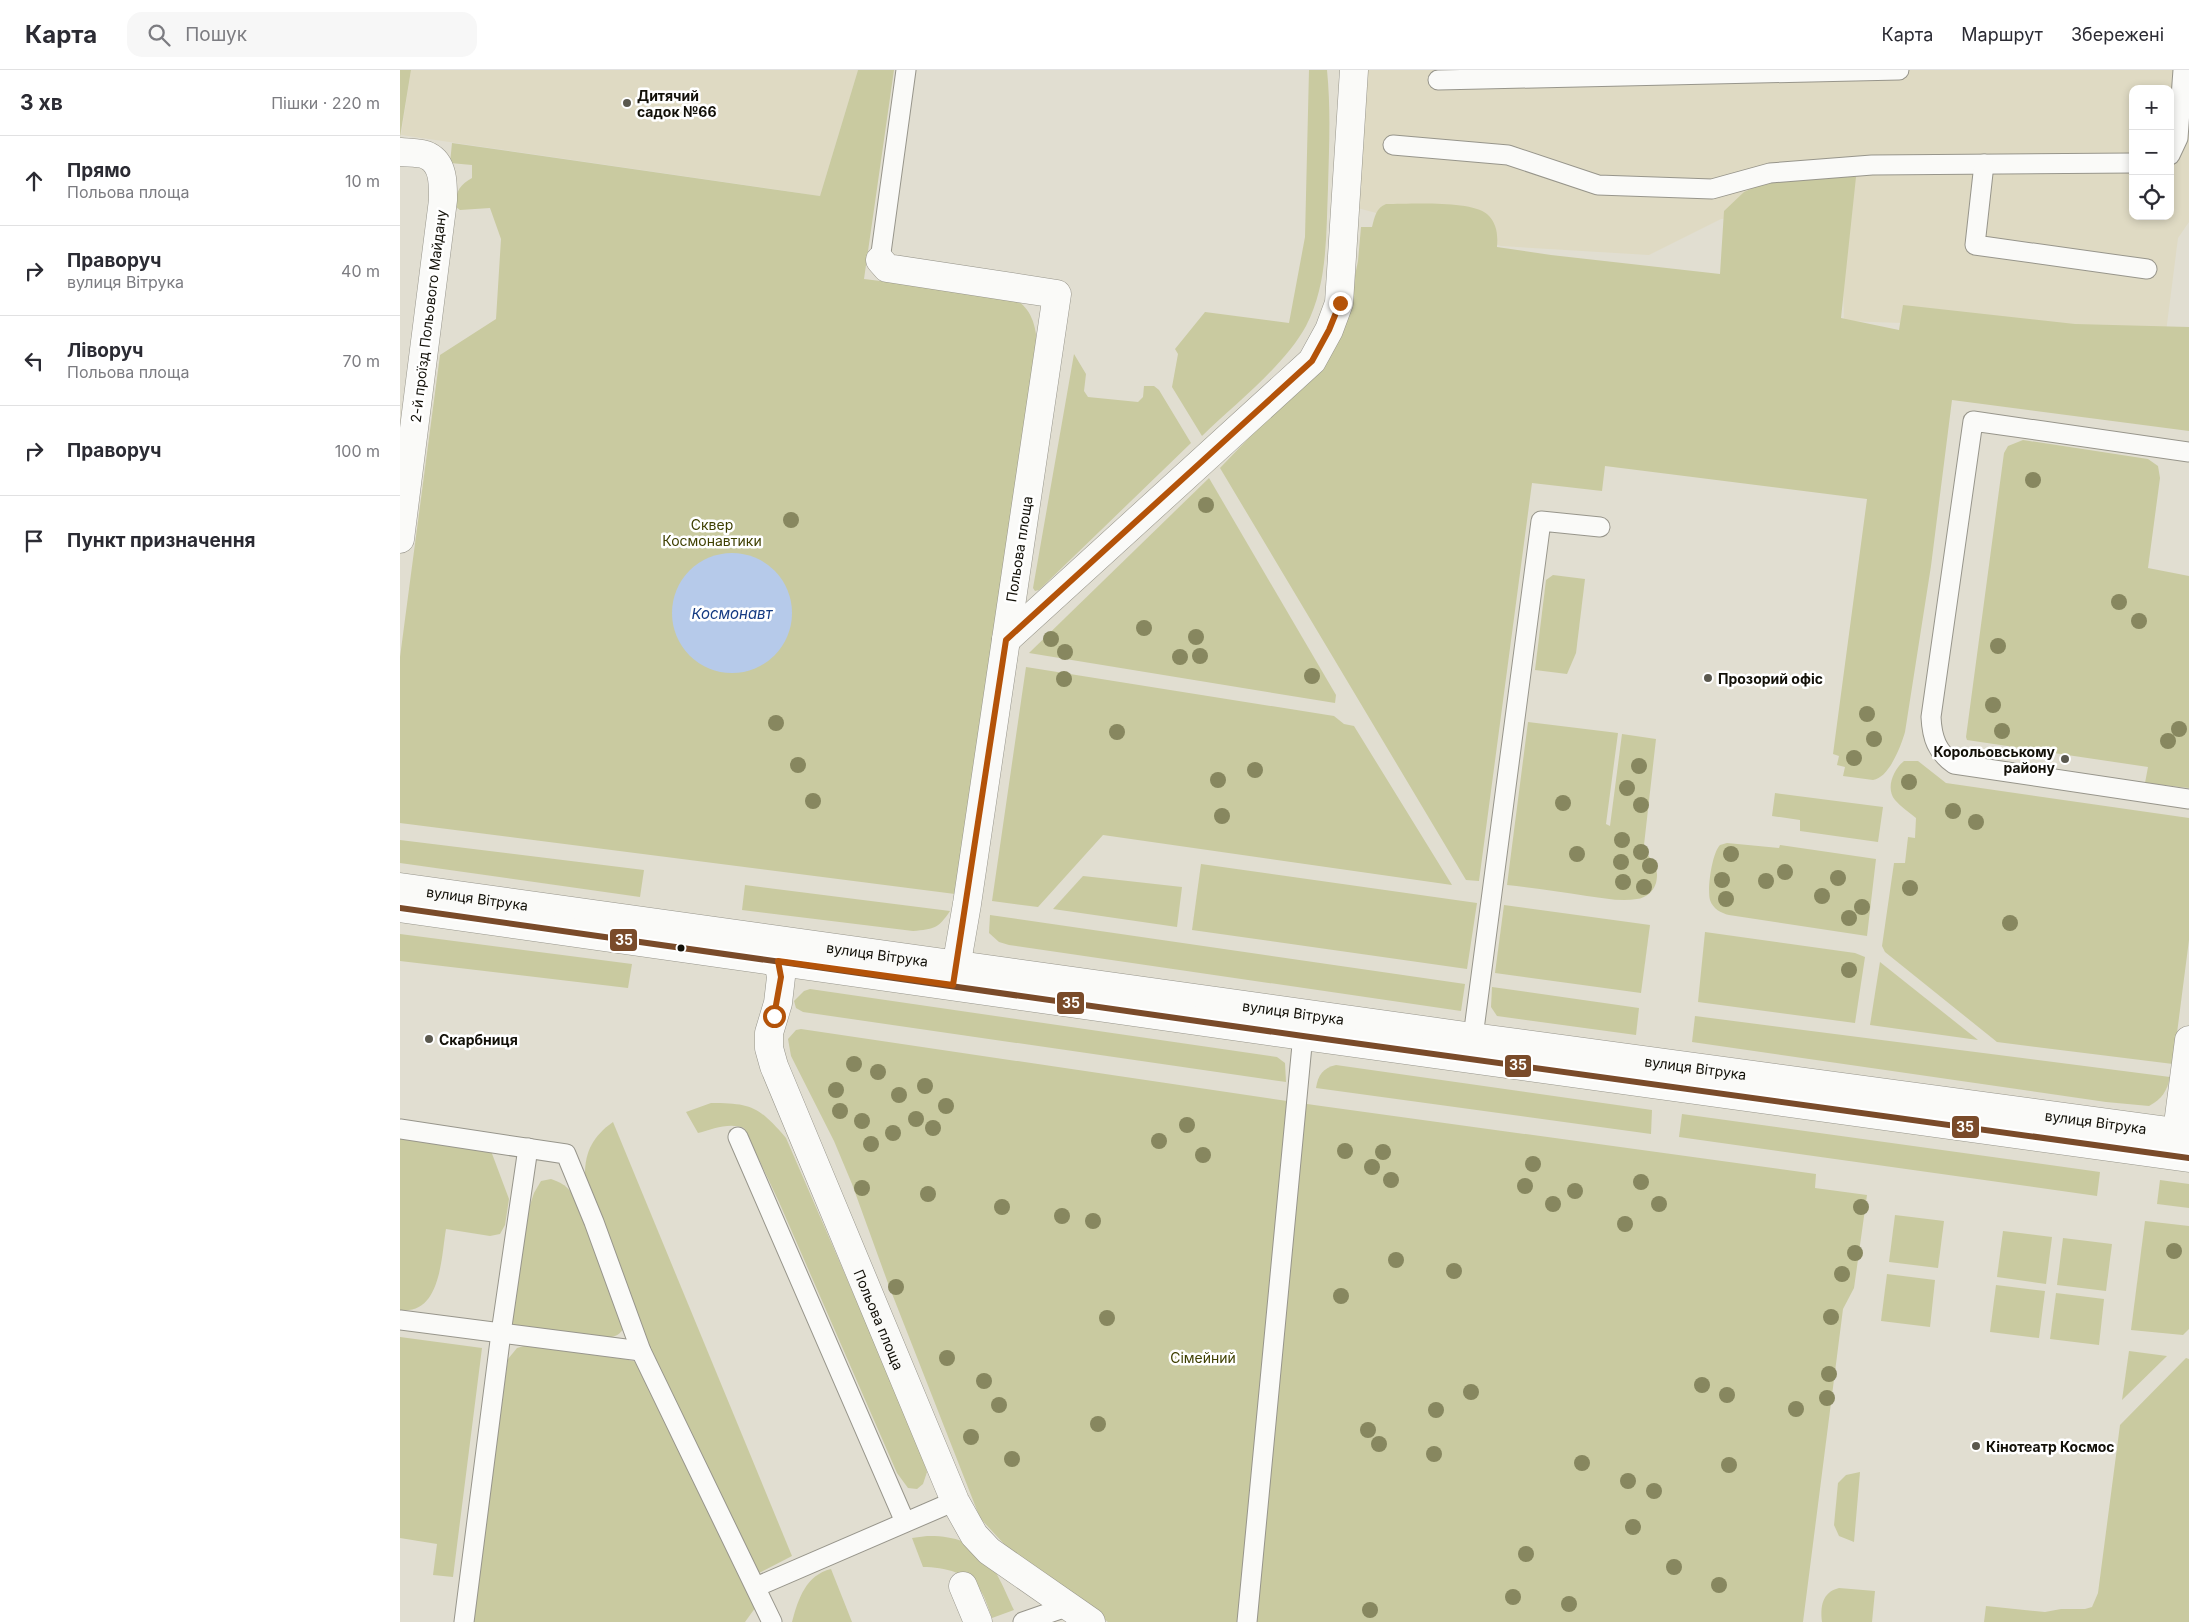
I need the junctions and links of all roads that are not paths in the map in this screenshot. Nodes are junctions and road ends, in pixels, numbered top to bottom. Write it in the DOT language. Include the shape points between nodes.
graph roads {
  1 [pos="906,70"];
  2 [pos="1354,70"];
  3 [pos="1899,70"];
  4 [pos="2183,70"];
  5 [pos="1742,72"];
  6 [pos="1438,80"];
  7 [pos="1393,145"];
  8 [pos="2174,146"];
  9 [pos="400,152"];
  10 [pos="2129,163"];
  11 [pos="1984,164"];
  12 [pos="880,260"];
  13 [pos="2147,269"];
  14 [pos="2189,452"];
  15 [pos="1600,527"];
  16 [pos="400,539"];
  17 [pos="1006,640"];
  18 [pos="2189,799"];
  19 [pos="400,886"];
  20 [pos="400,908"];
  21 [pos="778,961"];
  22 [pos="954,974"];
  23 [pos="1304,1024"];
  24 [pos="1473,1037"];
  25 [pos="2189,1040"];
  26 [pos="400,1130"];
  27 [pos="738,1138"];
  28 [pos="2182,1145"];
  29 [pos="528,1148"];
  30 [pos="400,1320"];
  31 [pos="501,1334"];
  32 [pos="641,1351"];
  33 [pos="955,1502"];
  34 [pos="905,1522"];
  35 [pos="963,1586"];
  36 [pos="756,1587"];
  37 [pos="1069,1606"];
  38 [pos="464,1622"];
  39 [pos="772,1622"];
  40 [pos="978,1622"];
  41 [pos="1023,1622"];
  42 [pos="1091,1622"];
  43 [pos="1247,1622"];
  1 -- 12 [label="lane"];
  2 -- 17 [label="main road" via="1340,303 1312,361"];
  3 -- 5 [label="lane"];
  4 -- 8 [label="lane" via="2178,138"];
  5 -- 6 [label="lane"];
  7 -- 11 [label="lane" via="1508,155 1598,185 1712,189 1770,172 1872,165"];
  9 -- 16 [label="main road, 2-й проїзд Польового Майдану" via="428,156 438,165 443,181 443,200"];
  10 -- 11 [label="lane"];
  11 -- 13 [label="lane" via="1975,245"];
  12 -- 17 [label="main road, Польова площа" via="887,268 1058,294"];
  14 -- 18 [label="lane" via="1973,421 1931,717 1936,746 1954,764"];
  15 -- 24 [label="lane" via="1541,521"];
  17 -- 22 [label="main road, Польова площа"];
  19 -- 22 [label="main road, вулиця Вітрука"];
  20 -- 21 [label="main road, вулиця Вітрука"];
  21 -- 22 [label="main road, вулиця Вітрука"];
  21 -- 33 [label="main road, Польова площа" via="781,977 778,1003 769,1033 774,1066"];
  22 -- 23 [label="main road, вулиця Вітрука"];
  23 -- 24 [label="main road, вулиця Вітрука"];
  23 -- 28 [label="main road, вулиця Вітрука"];
  23 -- 43 [label="lane"];
  24 -- 28 [label="main road, вулиця Вітрука"];
  25 -- 28 [label="main road"];
  26 -- 29 [label="lane"];
  27 -- 34 [label="lane"];
  29 -- 31 [label="lane"];
  29 -- 32 [label="lane" via="566,1154"];
  30 -- 31 [label="lane"];
  31 -- 32 [label="lane"];
  31 -- 38 [label="lane"];
  32 -- 36 [label="lane"];
  33 -- 34 [label="lane"];
  33 -- 37 [label="main road, Польова площа" via="974,1535 989,1551"];
  34 -- 36 [label="lane"];
  35 -- 40 [label="main road"];
  36 -- 39 [label="lane"];
  37 -- 41 [label="lane"];
  37 -- 42 [label="main road, Польова площа"];
}
